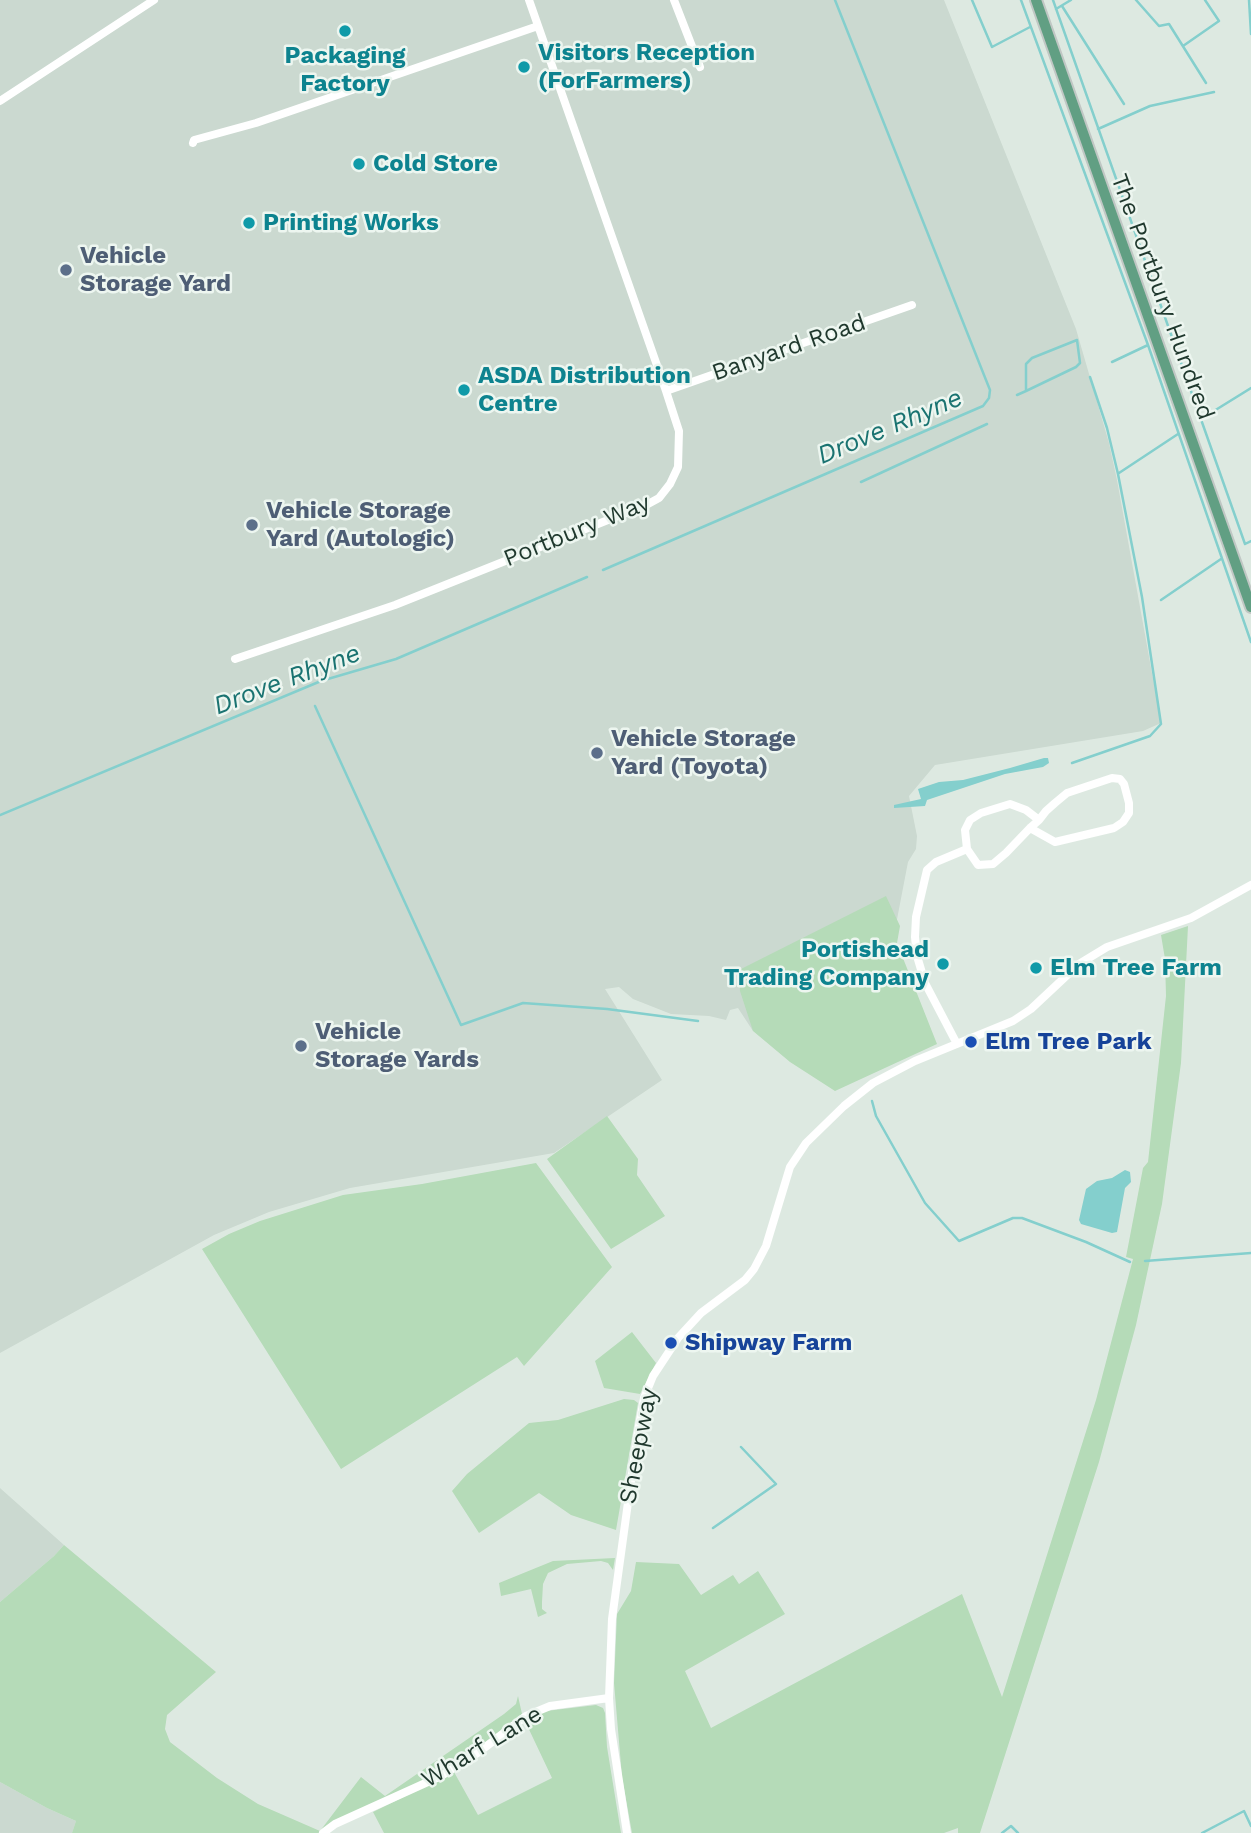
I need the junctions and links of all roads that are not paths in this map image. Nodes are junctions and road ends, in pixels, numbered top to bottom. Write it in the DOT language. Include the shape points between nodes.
graph roads {
  1 [pos="153,0"];
  2 [pos="529,0"];
  3 [pos="674,0"];
  4 [pos="1036,0"];
  5 [pos="538,26"];
  6 [pos="700,67"];
  7 [pos="0,101"];
  8 [pos="193,143"];
  9 [pos="912,305"];
  10 [pos="666,391"];
  11 [pos="1251,607"];
  12 [pos="235,659"];
  13 [pos="1039,820"];
  14 [pos="1030,828"];
  15 [pos="967,849"];
  16 [pos="1251,885"];
  17 [pos="957,1044"];
  18 [pos="610,1698"];
  19 [pos="323,1833"];
  20 [pos="627,1833"];
  1 -- 7 [label="street"];
  2 -- 5 [label="street, Portbury Way"];
  3 -- 6 [label="street"];
  4 -- 11 [label="main road, The Portbury Hundred"];
  5 -- 8 [label="street"];
  5 -- 10 [label="street, Portbury Way"];
  9 -- 10 [label="street, Banyard Road"];
  10 -- 12 [label="street, Portbury Way" via="678,431 679,457 670,484 659,498 395,605"];
  13 -- 14 [label="street"];
  13 -- 14 [label="street" via="1061,797 1080,787 1116,778 1124,784 1129,813 1114,828 1055,842"];
  13 -- 15 [label="street" via="1010,804 981,813 965,830"];
  14 -- 15 [label="street" via="993,864 978,865"];
  15 -- 17 [label="street" via="927,870 916,917 917,956 925,984"];
  16 -- 17 [label="street, Sheepway" via="1191,918 1107,947 1079,964 1013,1021"];
  17 -- 18 [label="street, Sheepway" via="873,1083 806,1143 790,1167 766,1246 754,1269 701,1313 653,1376 644,1398 621,1546 612,1619"];
  18 -- 19 [label="street, Wharf Lane" via="550,1706 526,1716 458,1767"];
  18 -- 20 [label="street, Sheepway"];
}
